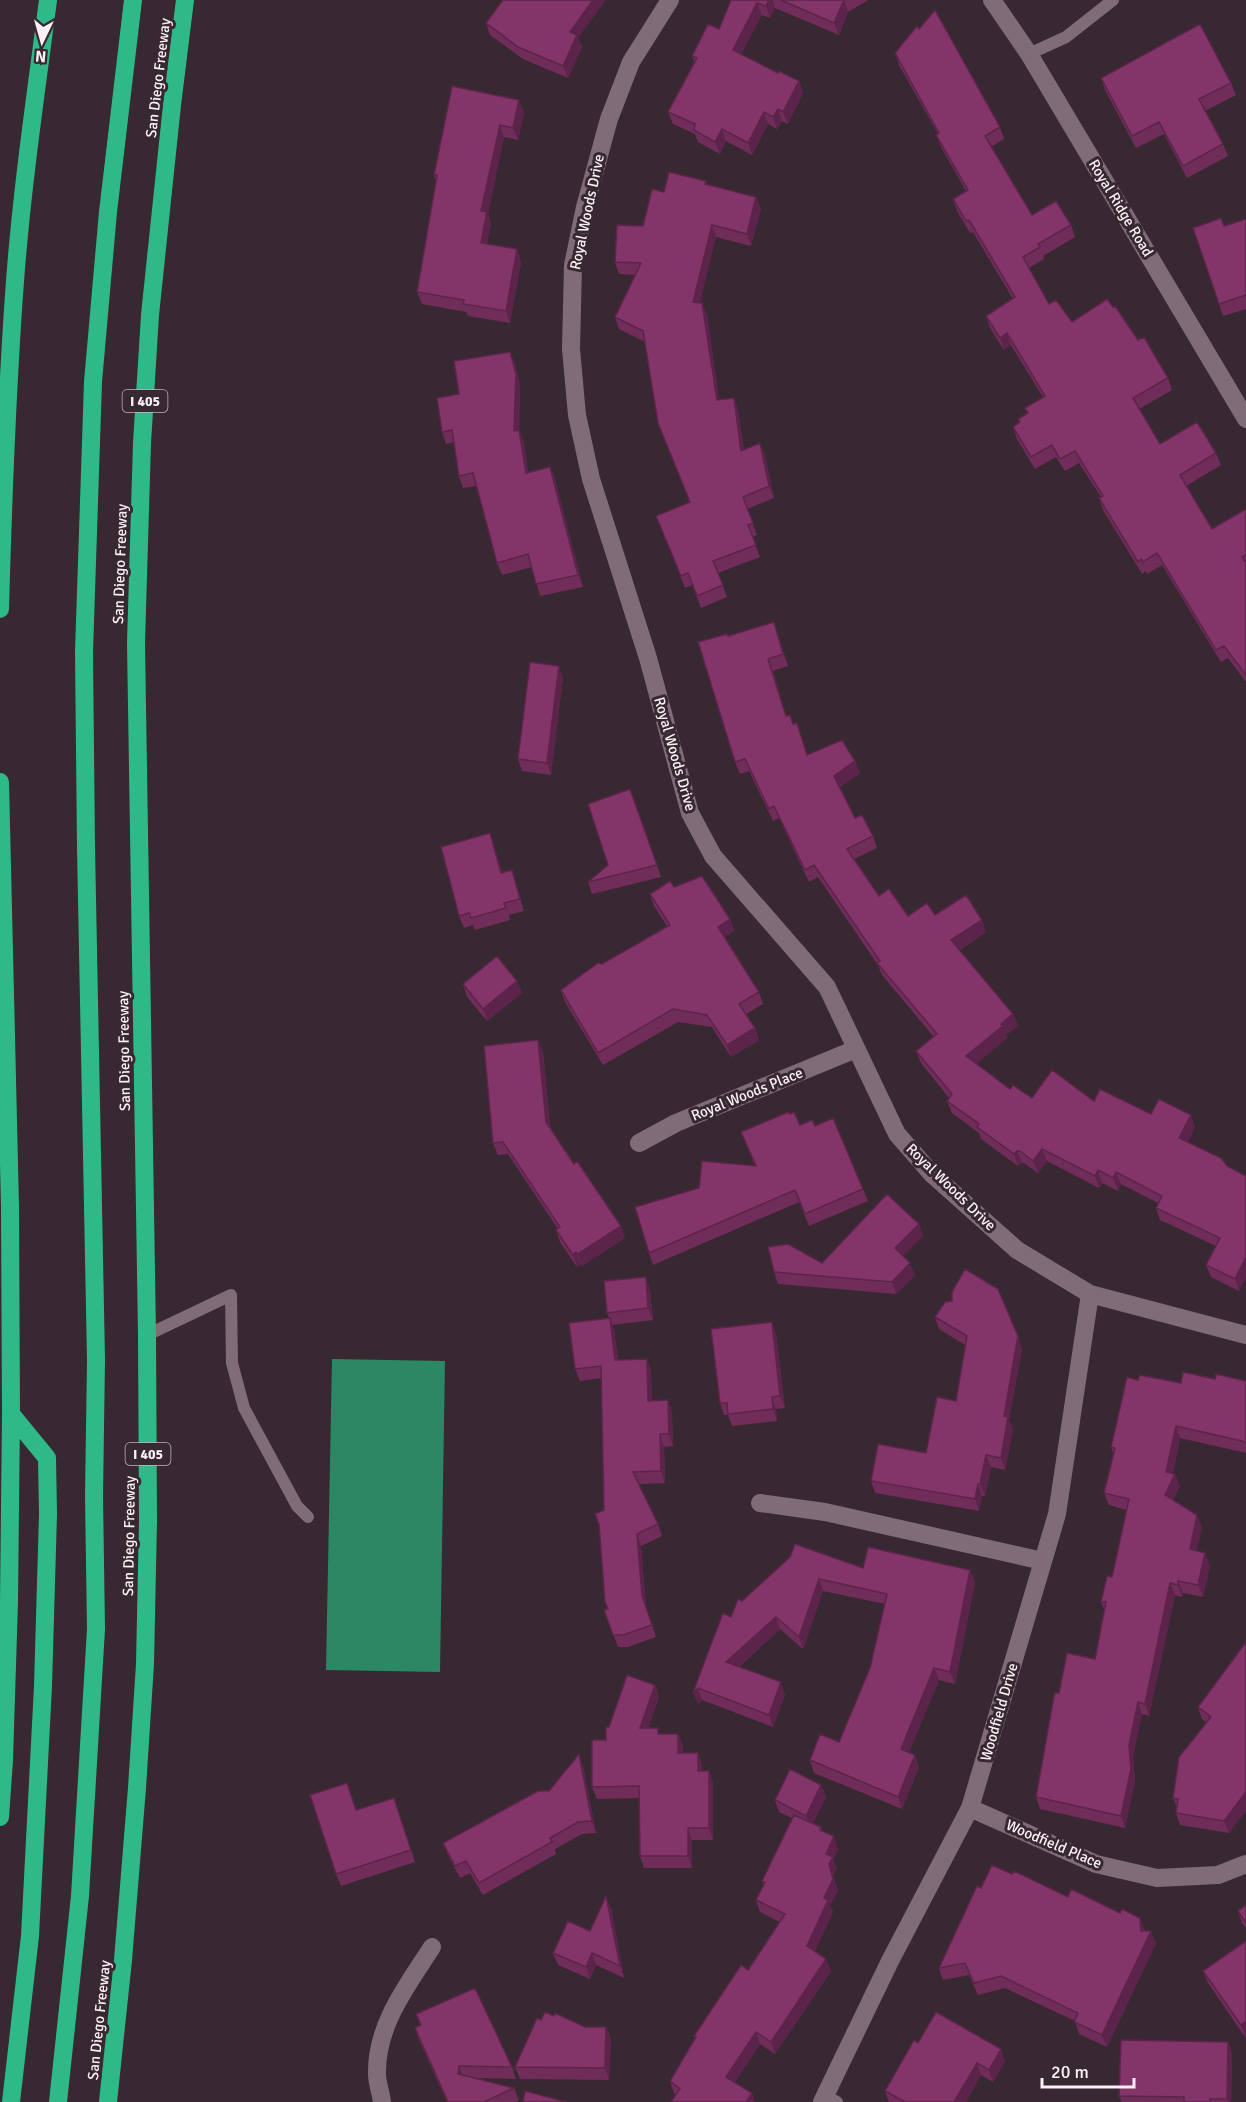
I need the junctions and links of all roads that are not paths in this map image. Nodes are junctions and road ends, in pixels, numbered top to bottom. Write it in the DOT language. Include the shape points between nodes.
graph roads {
  1 [pos="48,0"];
  2 [pos="133,0"];
  3 [pos="185,0"];
  4 [pos="670,0"];
  5 [pos="992,0"];
  6 [pos="1113,0"];
  7 [pos="1029,54"];
  8 [pos="1241,398"];
  9 [pos="1246,419"];
  10 [pos="0,609"];
  11 [pos="0,782"];
  12 [pos="856,1049"];
  13 [pos="639,1143"];
  14 [pos="1090,1293"];
  15 [pos="147,1335"];
  16 [pos="1246,1335"];
  17 [pos="11,1414"];
  18 [pos="760,1503"];
  19 [pos="308,1517"];
  20 [pos="1043,1561"];
  21 [pos="970,1808"];
  22 [pos="0,1817"];
  23 [pos="1246,1864"];
  24 [pos="432,1947"];
  25 [pos="828,2100"];
  26 [pos="11,2102"];
  27 [pos="58,2102"];
  28 [pos="108,2102"];
  29 [pos="382,2102"];
  1 -- 10 [label="highway" via="15,280"];
  2 -- 27 [label="highway" via="108,212 93,393 84,663 96,1360 96,1629 80,1896"];
  3 -- 15 [label="highway, San Diego Freeway / I 405" via="150,315 138,555 136,643"];
  4 -- 12 [label="street, Royal Woods Drive" via="631,62 609,119 585,207 573,265 571,349 577,415 591,479 648,658 690,813 713,856 827,987"];
  5 -- 7 [label="street, Royal Ridge Road"];
  6 -- 7 [label="lane" via="1066,37"];
  7 -- 8 [label="street, Royal Ridge Road"];
  8 -- 9 [label="street, Royal Ridge Road"];
  11 -- 17 [label="highway"];
  12 -- 13 [label="street, Royal Woods Place" via="676,1123"];
  12 -- 14 [label="street, Royal Woods Drive" via="897,1134 932,1174 1017,1250"];
  14 -- 16 [label="street, Royal Woods Drive"];
  14 -- 20 [label="street, Woodfield Drive" via="1056,1514"];
  15 -- 19 [label="lane" via="231,1295 232,1363 243,1408 297,1506"];
  15 -- 28 [label="highway, San Diego Freeway / I 405" via="145,1664"];
  17 -- 22 [label="highway" via="9,1602"];
  17 -- 26 [label="highway" via="47,1458 48,1514 30,1936"];
  18 -- 20 [label="street" via="825,1512"];
  20 -- 21 [label="street, Woodfield Drive"];
  21 -- 23 [label="street, Woodfield Place" via="1096,1864 1157,1878 1218,1875"];
  21 -- 25 [label="street, Woodfield Drive" via="890,1961"];
  24 -- 29 [label="street" via="388,2017 377,2075"];
}
